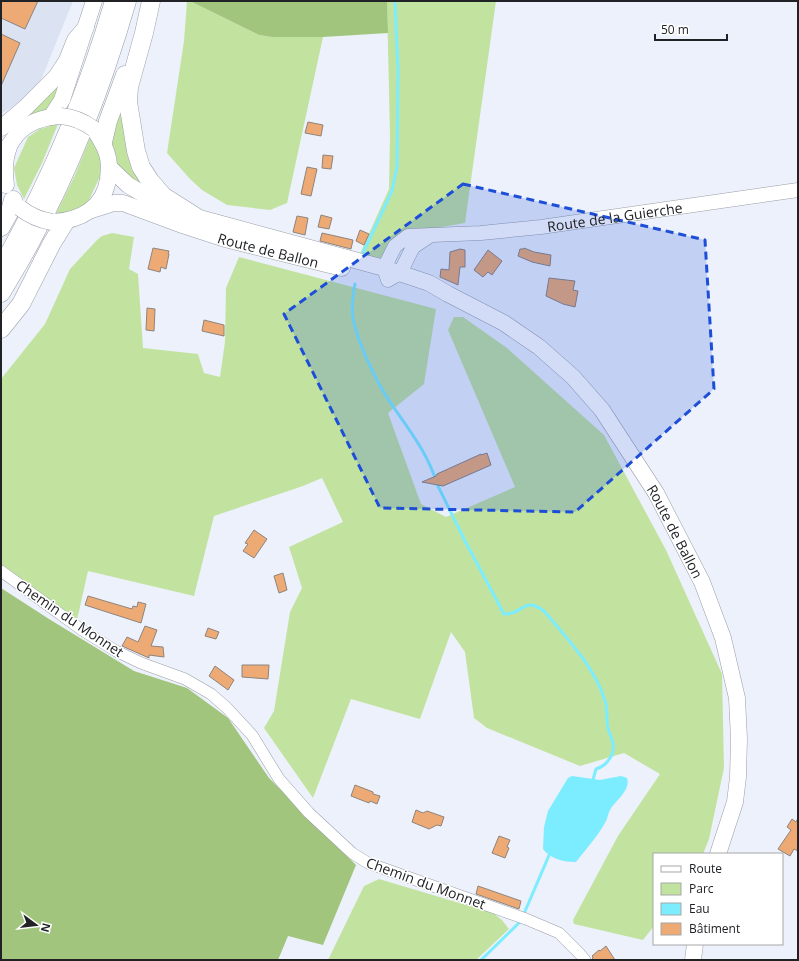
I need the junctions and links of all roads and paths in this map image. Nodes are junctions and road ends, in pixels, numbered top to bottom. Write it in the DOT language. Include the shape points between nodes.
graph roads {
  1 [pos="94,1"];
  2 [pos="114,1"];
  3 [pos="127,1"];
  4 [pos="149,9"];
  5 [pos="86,27"];
  6 [pos="56,117"];
  7 [pos="1,128"];
  8 [pos="98,136"];
  9 [pos="5,150"];
  10 [pos="110,168"];
  11 [pos="798,190"];
  12 [pos="10,193"];
  13 [pos="92,210"];
  14 [pos="196,217"];
  15 [pos="59,222"];
  16 [pos="1,227"];
  17 [pos="1,268"];
  18 [pos="390,273"];
  19 [pos="1,293"];
  20 [pos="1,329"];
  21 [pos="1,571"];
  22 [pos="718,853"];
  23 [pos="695,945"];
  24 [pos="584,960"];
  25 [pos="693,960"];
  1 -- 5 [label="main road"];
  2 -- 17 [label="highway" via="64,142"];
  3 -- 19 [label="highway" via="94,100 66,170 30,243"];
  4 -- 8 [label="highway" via="108,121"];
  4 -- 14 [label="highway" via="129,87 128,102 136,151 141,167 163,196"];
  5 -- 6 [label="main road"];
  5 -- 7 [label="main road" via="75,40 67,60 56,76"];
  6 -- 8 [label="main road, bridge" via="71,117 85,123"];
  6 -- 9 [label="main road" via="30,123"];
  8 -- 10 [label="main road" via="108,155"];
  9 -- 12 [label="main road" via="4,169"];
  10 -- 13 [label="main road" via="107,187"];
  10 -- 14 [label="main road, Route de Ballon" via="128,185 150,198"];
  11 -- 18 [label="street, Route de la Guierche" via="541,227 481,234 408,236 393,250"];
  12 -- 15 [label="main road, bridge" via="29,214 41,220"];
  12 -- 16 [label="highway" via="10,211"];
  13 -- 15 [label="main road" via="79,217"];
  13 -- 18 [label="main road, Route de Ballon" via="123,203 225,239"];
  14 -- 18 [label="main road, Route de Ballon"];
  15 -- 20 [label="highway" via="52,242 21,304"];
  18 -- 22 [label="main road, Route de Ballon" via="429,283 504,323 539,347 573,377 602,410 656,493 702,582 723,638 737,698 739,739 735,802"];
  21 -- 24 [label="street, Chemin du Monnet" via="82,630 116,651 185,679 211,694 252,735 279,779 309,814 352,853 368,863 559,933"];
  23 -- 25 [label="main road"];
}
